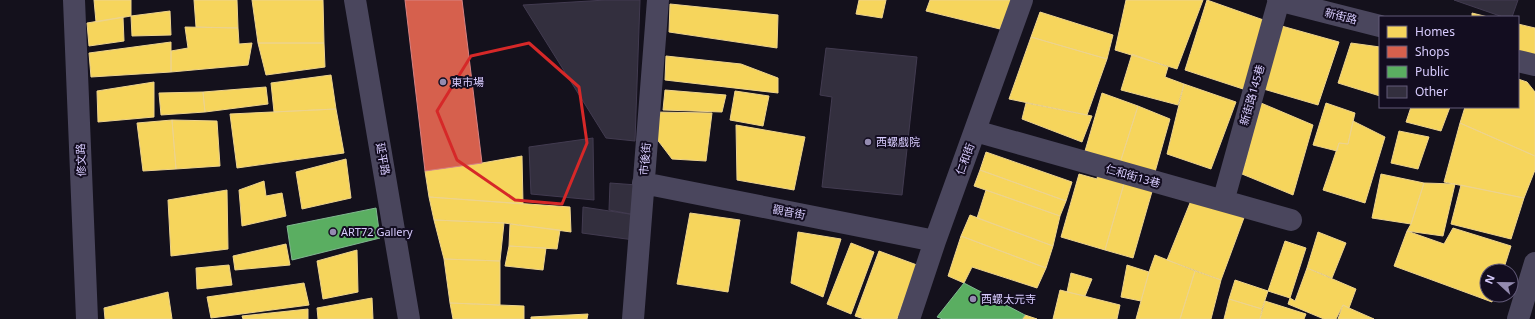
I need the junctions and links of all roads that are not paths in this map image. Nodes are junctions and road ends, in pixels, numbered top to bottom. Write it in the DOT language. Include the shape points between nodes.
graph roads {
  1 [pos="74,0"];
  2 [pos="355,0"];
  3 [pos="658,0"];
  4 [pos="1022,0"];
  5 [pos="1278,0"];
  6 [pos="1379,26"];
  7 [pos="1519,61"];
  8 [pos="1535,65"];
  9 [pos="975,131"];
  10 [pos="643,183"];
  11 [pos="1226,191"];
  12 [pos="1291,220"];
  13 [pos="935,241"];
  14 [pos="1535,263"];
  15 [pos="87,319"];
  16 [pos="409,319"];
  17 [pos="633,319"];
  18 [pos="910,319"];
  19 [pos="1518,319"];
  1 -- 15 [label="street, 修文路"];
  2 -- 16 [label="street, 延平路"];
  3 -- 10 [label="street, 市後街"];
  4 -- 9 [label="street, 仁和街"];
  5 -- 6 [label="street, 新街路"];
  5 -- 11 [label="street, 新街路145巷"];
  7 -- 8 [label="street"];
  9 -- 12 [label="street, 仁和街13巷"];
  9 -- 13 [label="street, 仁和街"];
  10 -- 13 [label="street, 觀音街"];
  10 -- 17 [label="street, 市後街"];
  13 -- 18 [label="street, 仁和街"];
  14 -- 19 [label="street"];
}
